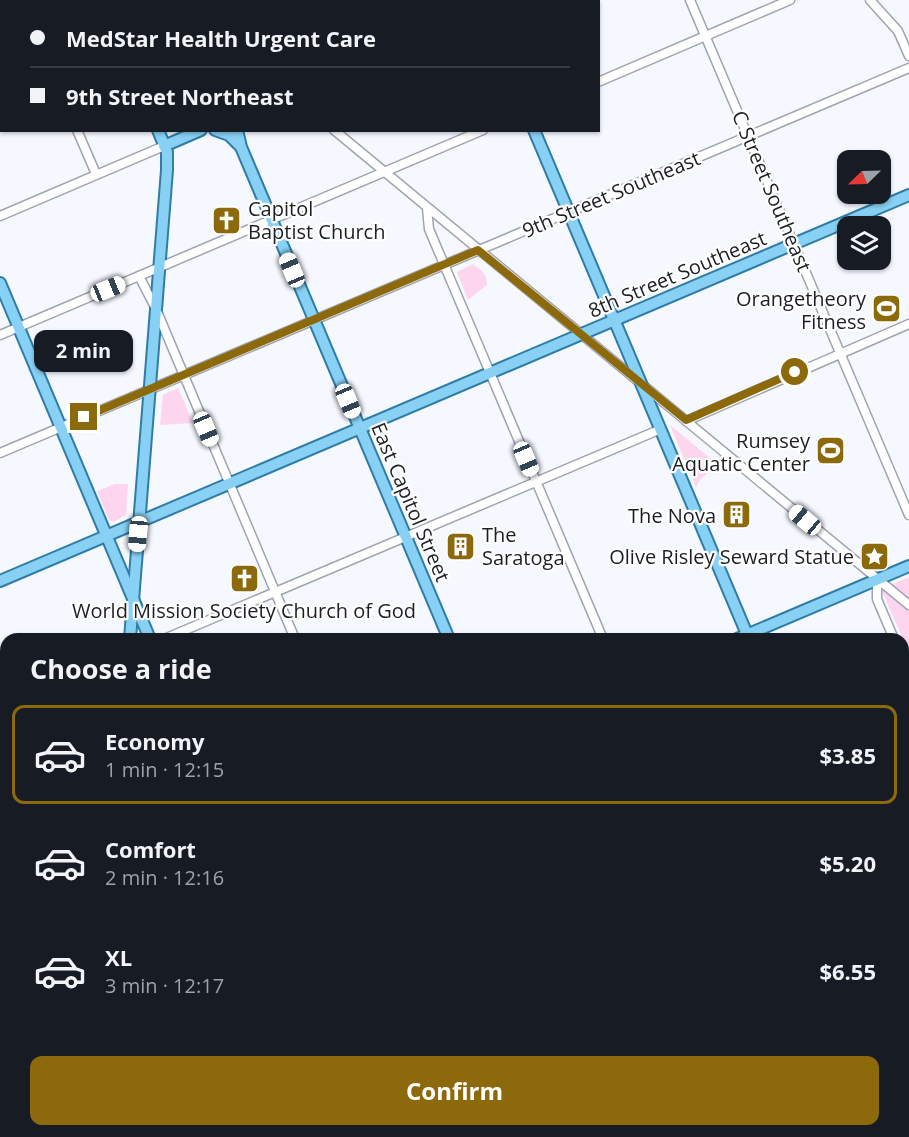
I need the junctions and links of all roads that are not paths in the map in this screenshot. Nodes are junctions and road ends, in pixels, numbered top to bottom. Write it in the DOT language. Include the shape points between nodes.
graph roads {
  1 [pos="690,0"];
  2 [pos="790,0"];
  3 [pos="870,0"];
  4 [pos="705,36"];
  5 [pos="909,56"];
  6 [pos="909,68"];
  7 [pos="600,81"];
  8 [pos="78,132"];
  9 [pos="159,132"];
  10 [pos="196,132"];
  11 [pos="221,132"];
  12 [pos="237,132"];
  13 [pos="336,132"];
  14 [pos="478,132"];
  15 [pos="535,132"];
  16 [pos="748,136"];
  17 [pos="164,146"];
  18 [pos="241,147"];
  19 [pos="384,172"];
  20 [pos="96,174"];
  21 [pos="909,195"];
  22 [pos="427,208"];
  23 [pos="568,212"];
  24 [pos="0,216"];
  25 [pos="272,220"];
  26 [pos="794,244"];
  27 [pos="478,250"];
  28 [pos="444,265"];
  29 [pos="159,268"];
  30 [pos="139,276"];
  31 [pos="0,283"];
  32 [pos="156,309"];
  33 [pos="314,320"];
  34 [pos="614,320"];
  35 [pos="909,324"];
  36 [pos="19,327"];
  37 [pos="580,334"];
  38 [pos="0,335"];
  39 [pos="840,353"];
  40 [pos="490,373"];
  41 [pos="184,375"];
  42 [pos="642,385"];
  43 [pos="149,390"];
  44 [pos="686,420"];
  45 [pos="61,427"];
  46 [pos="360,428"];
  47 [pos="661,429"];
  48 [pos="0,453"];
  49 [pos="536,482"];
  50 [pos="230,484"];
  51 [pos="909,515"];
  52 [pos="139,522"];
  53 [pos="107,535"];
  54 [pos="406,537"];
  55 [pos="909,566"];
  56 [pos="877,579"];
  57 [pos="0,581"];
  58 [pos="276,592"];
  59 [pos="133,597"];
  60 [pos="909,605"];
  61 [pos="130,633"];
  62 [pos="148,633"];
  63 [pos="178,633"];
  64 [pos="293,633"];
  65 [pos="446,633"];
  66 [pos="600,633"];
  67 [pos="743,633"];
  68 [pos="756,633"];
  69 [pos="891,633"];
  1 -- 4 [label="street, C Street Southeast"];
  2 -- 4 [label="street"];
  3 -- 5 [label="street" via="898,31"];
  4 -- 7 [label="street"];
  4 -- 16 [label="street, C Street Southeast"];
  6 -- 16 [label="street, 9th Street Southeast"];
  8 -- 20 [label="street"];
  9 -- 17 [label="main road"];
  10 -- 17 [label="main road"];
  11 -- 18 [label="main road"];
  12 -- 18 [label="main road, East Capitol Street"];
  13 -- 19 [label="street"];
  14 -- 19 [label="street"];
  15 -- 23 [label="main road"];
  16 -- 23 [label="street, 9th Street Southeast"];
  16 -- 26 [label="street, C Street Southeast"];
  17 -- 20 [label="street"];
  17 -- 29 [label="main road" via="167,170"];
  18 -- 25 [label="main road, East Capitol Street"];
  19 -- 22 [label="street"];
  19 -- 25 [label="street"];
  20 -- 24 [label="street"];
  21 -- 26 [label="main road, 8th Street Southeast"];
  22 -- 27 [label="street"];
  22 -- 28 [label="street" via="429,229"];
  23 -- 27 [label="street, 9th Street Southeast"];
  23 -- 34 [label="main road"];
  25 -- 29 [label="street"];
  25 -- 33 [label="main road, East Capitol Street"];
  26 -- 34 [label="main road, 8th Street Southeast"];
  26 -- 39 [label="street, C Street Southeast"];
  27 -- 28 [label="street, 9th Street Southeast"];
  27 -- 37 [label="street"];
  28 -- 33 [label="street, 9th Street Southeast"];
  28 -- 40 [label="street"];
  29 -- 30 [label="street"];
  29 -- 32 [label="main road"];
  30 -- 32 [label="street"];
  30 -- 36 [label="street"];
  31 -- 36 [label="main road"];
  32 -- 41 [label="street"];
  32 -- 43 [label="main road"];
  33 -- 41 [label="street, 9th Street Southeast"];
  33 -- 46 [label="main road, East Capitol Street"];
  34 -- 37 [label="main road, 8th Street Southeast"];
  34 -- 42 [label="main road"];
  35 -- 39 [label="street"];
  36 -- 38 [label="street"];
  36 -- 45 [label="main road"];
  37 -- 40 [label="main road, 8th Street Southeast"];
  37 -- 42 [label="street"];
  39 -- 44 [label="street"];
  39 -- 51 [label="street, C Street Southeast"];
  40 -- 46 [label="main road, 8th Street Southeast"];
  40 -- 49 [label="street"];
  41 -- 43 [label="street, 9th Street Southeast"];
  41 -- 50 [label="street"];
  42 -- 44 [label="street"];
  42 -- 47 [label="main road"];
  43 -- 45 [label="street, 9th Street Southeast"];
  43 -- 52 [label="main road"];
  44 -- 56 [label="street"];
  45 -- 48 [label="street, 9th Street Southeast"];
  45 -- 53 [label="main road"];
  46 -- 50 [label="main road, 8th Street Southeast"];
  46 -- 54 [label="main road, East Capitol Street"];
  47 -- 49 [label="street"];
  47 -- 67 [label="main road"];
  49 -- 54 [label="street"];
  49 -- 66 [label="street"];
  50 -- 52 [label="main road, 8th Street Southeast"];
  50 -- 58 [label="street"];
  52 -- 53 [label="main road, 8th Street Southeast"];
  52 -- 59 [label="main road"];
  53 -- 57 [label="main road, 8th Street Southeast"];
  53 -- 59 [label="main road"];
  54 -- 58 [label="street"];
  54 -- 65 [label="main road, East Capitol Street"];
  55 -- 56 [label="main road"];
  56 -- 60 [label="street"];
  56 -- 68 [label="main road"];
  56 -- 69 [label="street" via="877,599"];
  58 -- 63 [label="street"];
  58 -- 64 [label="street"];
  59 -- 61 [label="main road"];
  59 -- 62 [label="main road"];
}
